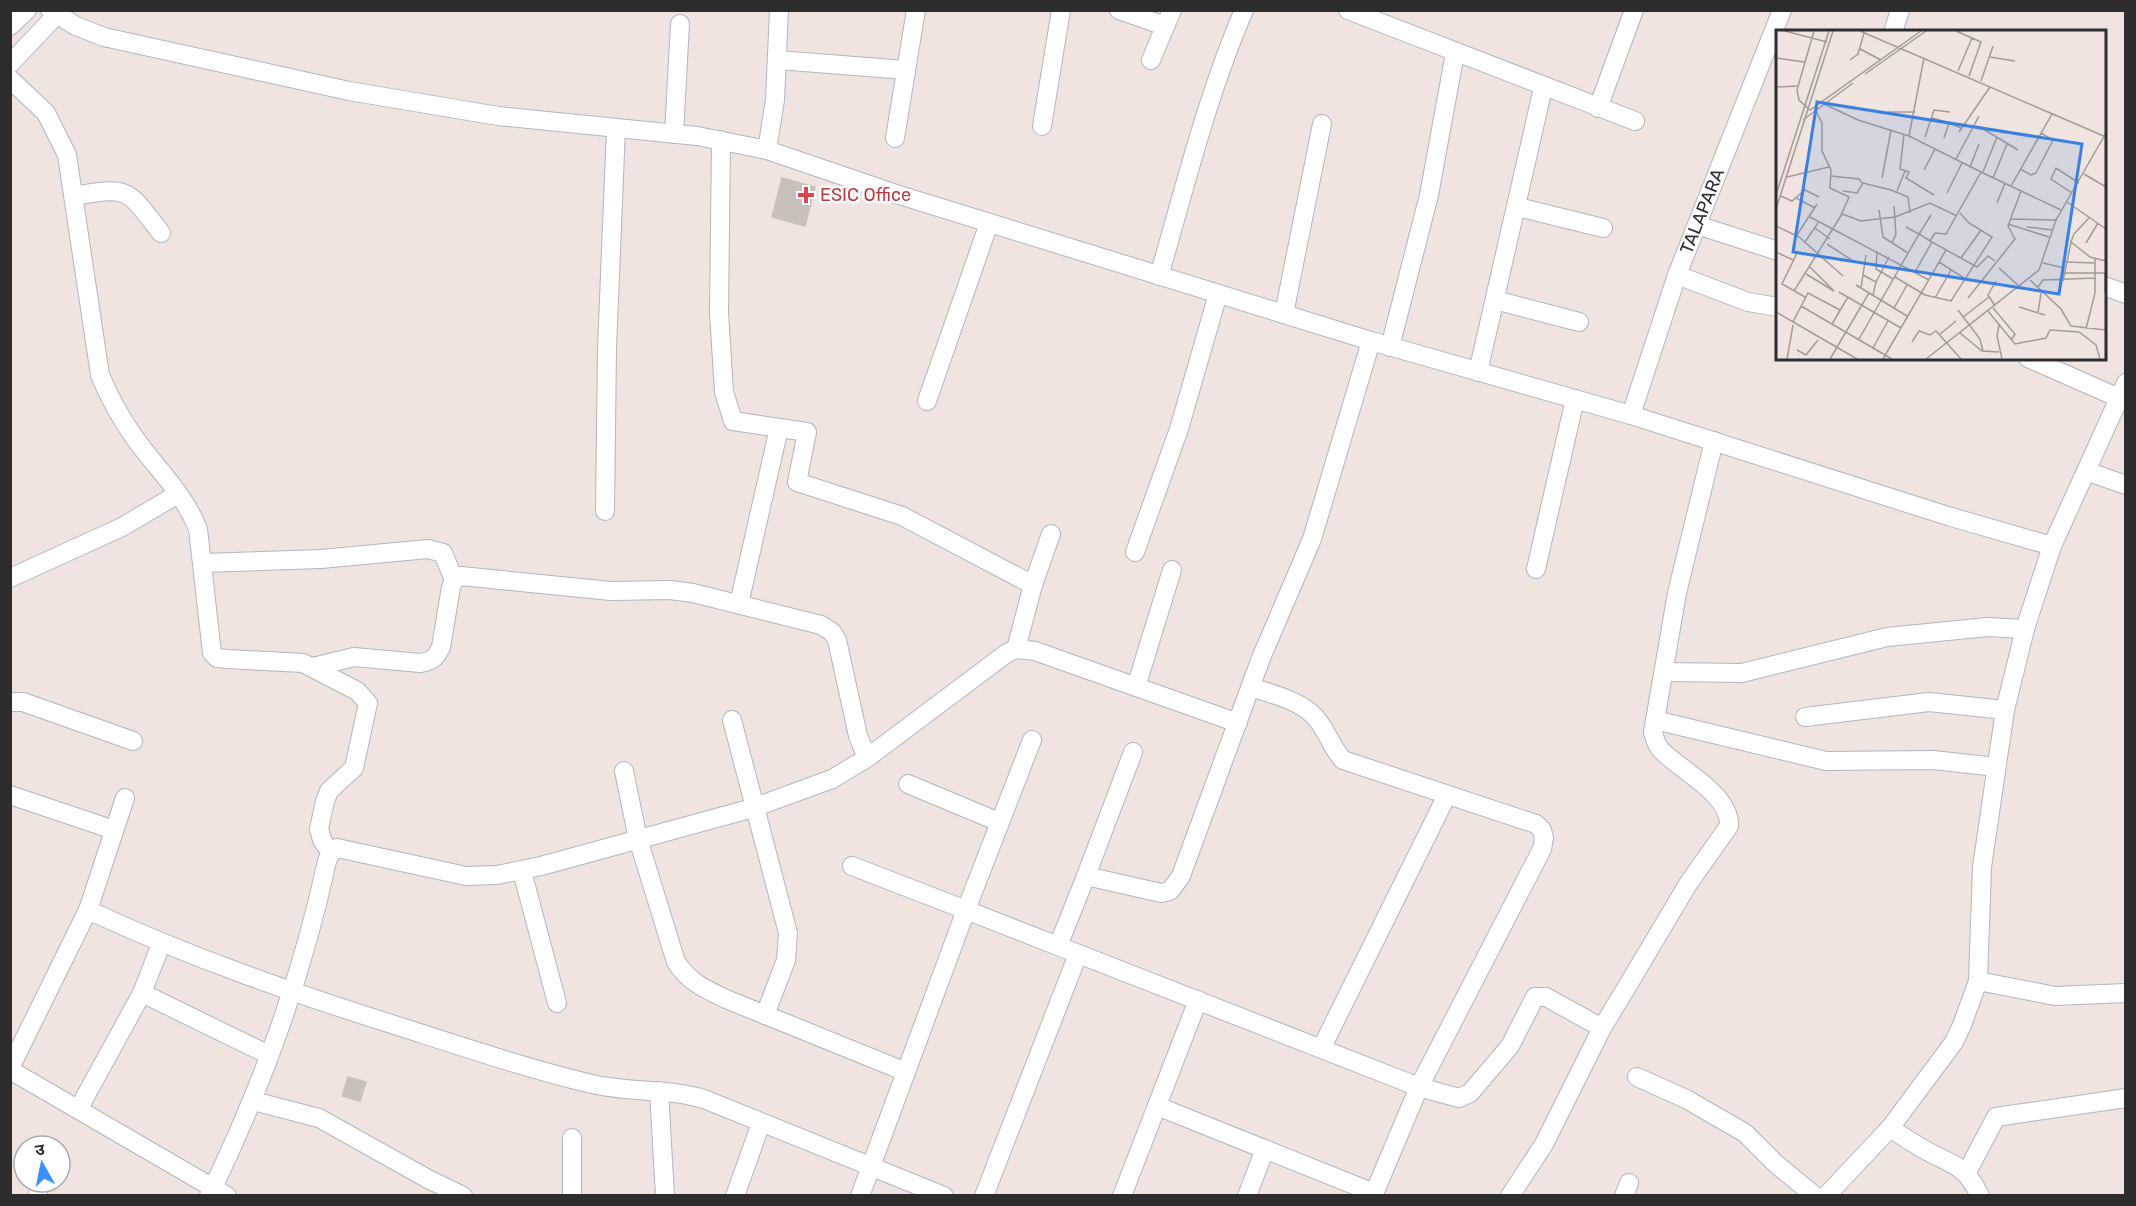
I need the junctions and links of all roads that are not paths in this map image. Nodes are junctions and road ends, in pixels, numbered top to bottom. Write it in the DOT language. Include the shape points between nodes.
graph roads {
  1 [pos="27,10"];
  2 [pos="778,10"];
  3 [pos="916,10"];
  4 [pos="1060,10"];
  5 [pos="1119,10"];
  6 [pos="1244,10"];
  7 [pos="1348,10"];
  8 [pos="1634,10"];
  9 [pos="1782,10"];
  10 [pos="1900,10"];
  11 [pos="55,12"];
  12 [pos="1168,18"];
  13 [pos="680,24"];
  14 [pos="10,26"];
  15 [pos="1894,30"];
  16 [pos="1455,53"];
  17 [pos="778,60"];
  18 [pos="1151,60"];
  19 [pos="10,64"];
  20 [pos="906,70"];
  21 [pos="10,79"];
  22 [pos="1543,88"];
  23 [pos="1598,108"];
  24 [pos="1635,121"];
  25 [pos="1322,124"];
  26 [pos="1042,126"];
  27 [pos="616,128"];
  28 [pos="674,134"];
  29 [pos="895,138"];
  30 [pos="721,140"];
  31 [pos="767,150"];
  32 [pos="74,196"];
  33 [pos="1518,207"];
  34 [pos="989,223"];
  35 [pos="1697,225"];
  36 [pos="1603,228"];
  37 [pos="160,232"];
  38 [pos="1776,250"];
  39 [pos="1677,275"];
  40 [pos="1159,276"];
  41 [pos="2106,286"];
  42 [pos="1218,294"];
  43 [pos="2126,294"];
  44 [pos="1495,300"];
  45 [pos="1776,307"];
  46 [pos="1284,314"];
  47 [pos="1580,322"];
  48 [pos="1371,341"];
  49 [pos="1390,347"];
  50 [pos="2034,360"];
  51 [pos="1478,372"];
  52 [pos="2122,391"];
  53 [pos="1575,399"];
  54 [pos="927,401"];
  55 [pos="1631,415"];
  56 [pos="779,428"];
  57 [pos="1714,441"];
  58 [pos="2086,471"];
  59 [pos="2126,485"];
  60 [pos="178,494"];
  61 [pos="605,511"];
  62 [pos="1051,534"];
  63 [pos="2052,546"];
  64 [pos="1135,552"];
  65 [pos="202,563"];
  66 [pos="1536,569"];
  67 [pos="1172,570"];
  68 [pos="10,578"];
  69 [pos="454,580"];
  70 [pos="1033,585"];
  71 [pos="739,604"];
  72 [pos="2025,629"];
  73 [pos="1016,649"];
  74 [pos="313,667"];
  75 [pos="1664,672"];
  76 [pos="1136,687"];
  77 [pos="1251,687"];
  78 [pos="10,702"];
  79 [pos="2005,710"];
  80 [pos="1805,717"];
  81 [pos="732,720"];
  82 [pos="1655,720"];
  83 [pos="1238,723"];
  84 [pos="1032,740"];
  85 [pos="133,741"];
  86 [pos="1133,752"];
  87 [pos="867,758"];
  88 [pos="1996,767"];
  89 [pos="624,771"];
  90 [pos="908,784"];
  91 [pos="10,795"];
  92 [pos="1447,795"];
  93 [pos="124,798"];
  94 [pos="753,808"];
  95 [pos="999,822"];
  96 [pos="114,830"];
  97 [pos="638,839"];
  98 [pos="331,853"];
  99 [pos="852,866"];
  100 [pos="522,871"];
  101 [pos="1086,876"];
  102 [pos="88,910"];
  103 [pos="966,910"];
  104 [pos="161,944"];
  105 [pos="1058,946"];
  106 [pos="1078,954"];
  107 [pos="1978,981"];
  108 [pos="142,993"];
  109 [pos="292,993"];
  110 [pos="2126,993"];
  111 [pos="1198,1000"];
  112 [pos="557,1003"];
  113 [pos="765,1015"];
  114 [pos="1602,1028"];
  115 [pos="1322,1047"];
  116 [pos="269,1055"];
  117 [pos="10,1069"];
  118 [pos="906,1072"];
  119 [pos="1637,1077"];
  120 [pos="1419,1087"];
  121 [pos="659,1091"];
  122 [pos="2126,1098"];
  123 [pos="253,1101"];
  124 [pos="1157,1106"];
  125 [pos="79,1108"];
  126 [pos="761,1122"];
  127 [pos="1890,1128"];
  128 [pos="572,1137"];
  129 [pos="1265,1149"];
  130 [pos="871,1167"];
  131 [pos="1966,1172"];
  132 [pos="216,1192"];
  133 [pos="1374,1194"];
  134 [pos="464,1196"];
  135 [pos="572,1196"];
  136 [pos="665,1196"];
  137 [pos="735,1196"];
  138 [pos="860,1196"];
  139 [pos="944,1196"];
  140 [pos="984,1196"];
  141 [pos="1122,1196"];
  142 [pos="1247,1196"];
  143 [pos="1510,1196"];
  144 [pos="1815,1196"];
  145 [pos="1826,1196"];
  146 [pos="1980,1196"];
  1 -- 14 [label="street"];
  2 -- 17 [label="street"];
  3 -- 20 [label="street"];
  4 -- 26 [label="street"];
  5 -- 12 [label="street"];
  6 -- 40 [label="street" via="1222,61"];
  7 -- 16 [label="street"];
  8 -- 23 [label="street"];
  9 -- 35 [label="street, TALAPARA"];
  10 -- 15 [label="street"];
  11 -- 19 [label="street"];
  11 -- 27 [label="street" via="104,37 349,91 498,116"];
  12 -- 18 [label="street"];
  13 -- 28 [label="street"];
  16 -- 22 [label="street"];
  16 -- 49 [label="street" via="1430,195"];
  17 -- 20 [label="street"];
  17 -- 31 [label="street"];
  20 -- 29 [label="street"];
  21 -- 32 [label="street" via="31,96 57,132 67,155"];
  22 -- 23 [label="street"];
  22 -- 33 [label="street"];
  23 -- 24 [label="street"];
  25 -- 46 [label="street"];
  27 -- 28 [label="street"];
  27 -- 61 [label="street"];
  28 -- 30 [label="street"];
  30 -- 31 [label="street"];
  30 -- 56 [label="street" via="719,314 724,392 733,421"];
  31 -- 34 [label="street"];
  32 -- 37 [label="street" via="124,191"];
  32 -- 60 [label="street" via="99,375 134,437"];
  33 -- 36 [label="street"];
  33 -- 44 [label="street"];
  34 -- 40 [label="street"];
  34 -- 54 [label="street"];
  35 -- 38 [label="street"];
  35 -- 39 [label="street, TALAPARA"];
  39 -- 45 [label="street" via="1748,302"];
  39 -- 55 [label="street, TALAPARA"];
  40 -- 42 [label="street"];
  41 -- 43 [label="street"];
  42 -- 46 [label="street"];
  42 -- 64 [label="street" via="1179,429"];
  44 -- 47 [label="street"];
  44 -- 51 [label="street"];
  46 -- 48 [label="street"];
  48 -- 49 [label="street"];
  48 -- 77 [label="street" via="1312,539"];
  49 -- 51 [label="street"];
  50 -- 52 [label="street"];
  51 -- 53 [label="street"];
  52 -- 58 [label="street"];
  53 -- 55 [label="street"];
  53 -- 66 [label="street"];
  55 -- 57 [label="street"];
  56 -- 70 [label="street" via="807,432 797,482 902,516"];
  56 -- 71 [label="street"];
  57 -- 63 [label="street"];
  57 -- 75 [label="street" via="1677,593"];
  58 -- 59 [label="street"];
  58 -- 63 [label="street"];
  60 -- 65 [label="street" via="198,529"];
  60 -- 68 [label="street" via="122,527"];
  62 -- 70 [label="street"];
  63 -- 72 [label="street"];
  65 -- 69 [label="street" via="321,559 428,549 443,553"];
  65 -- 74 [label="street" via="210,647 217,658 303,663"];
  67 -- 76 [label="street"];
  69 -- 71 [label="street" via="461,576 611,591 670,590"];
  69 -- 74 [label="street" via="441,647 430,662 354,657"];
  70 -- 73 [label="street"];
  71 -- 87 [label="street" via="821,625 832,632"];
  72 -- 75 [label="street" via="1988,627 1887,637 1742,673"];
  72 -- 79 [label="street"];
  73 -- 76 [label="street" via="1035,651"];
  73 -- 87 [label="street" via="1006,652"];
  74 -- 98 [label="street" via="357,691 368,703 354,768 329,791 325,801 319,829"];
  75 -- 82 [label="street"];
  76 -- 83 [label="street"];
  77 -- 83 [label="street"];
  77 -- 92 [label="street" via="1315,716 1333,750 1343,760"];
  78 -- 85 [label="street" via="23,702"];
  79 -- 80 [label="street" via="1929,702"];
  79 -- 88 [label="street"];
  81 -- 94 [label="street"];
  82 -- 88 [label="street" via="1826,761 1934,760"];
  82 -- 114 [label="street" via="1653,732 1659,749 1702,782 1727,813 1729,826 1688,884"];
  83 -- 101 [label="street" via="1176,885 1161,892"];
  84 -- 95 [label="street"];
  86 -- 101 [label="street"];
  87 -- 94 [label="street" via="831,779"];
  88 -- 107 [label="street" via="1982,867"];
  89 -- 97 [label="street"];
  90 -- 95 [label="street"];
  91 -- 96 [label="street"];
  92 -- 115 [label="street"];
  92 -- 120 [label="street" via="1536,824 1544,838 1516,903"];
  93 -- 96 [label="street"];
  94 -- 97 [label="street"];
  94 -- 113 [label="street" via="788,933 786,960"];
  95 -- 103 [label="street"];
  96 -- 102 [label="street"];
  97 -- 100 [label="street"];
  97 -- 113 [label="street" via="676,962 685,976"];
  98 -- 100 [label="street" via="344,848 413,867 466,876"];
  98 -- 109 [label="street"];
  99 -- 103 [label="street"];
  100 -- 112 [label="street"];
  101 -- 105 [label="street"];
  102 -- 104 [label="street"];
  102 -- 117 [label="street"];
  103 -- 105 [label="street"];
  103 -- 118 [label="street"];
  104 -- 108 [label="street"];
  104 -- 109 [label="street"];
  105 -- 106 [label="street"];
  106 -- 111 [label="street"];
  106 -- 140 [label="street"];
  107 -- 110 [label="street" via="2055,996"];
  107 -- 127 [label="street" via="1954,1042"];
  108 -- 116 [label="street"];
  108 -- 125 [label="street"];
  109 -- 116 [label="street"];
  109 -- 121 [label="street" via="593,1084"];
  111 -- 115 [label="street"];
  111 -- 124 [label="street"];
  113 -- 118 [label="street"];
  114 -- 120 [label="street" via="1546,997 1535,997 1516,1038 1470,1093 1459,1098"];
  114 -- 143 [label="street" via="1544,1144"];
  115 -- 120 [label="street"];
  116 -- 123 [label="street"];
  117 -- 125 [label="street"];
  118 -- 130 [label="street"];
  119 -- 144 [label="street" via="1686,1099 1745,1133"];
  120 -- 133 [label="street"];
  121 -- 126 [label="street" via="685,1094"];
  121 -- 136 [label="street"];
  122 -- 131 [label="street" via="1996,1117"];
  123 -- 132 [label="street"];
  123 -- 134 [label="street" via="319,1118"];
  124 -- 129 [label="street"];
  124 -- 141 [label="street"];
  125 -- 132 [label="street"];
  126 -- 130 [label="street"];
  126 -- 137 [label="street"];
  127 -- 131 [label="street"];
  127 -- 145 [label="street"];
  128 -- 135 [label="street"];
  129 -- 133 [label="street"];
  129 -- 142 [label="street"];
  130 -- 138 [label="street"];
  130 -- 139 [label="street"];
  131 -- 146 [label="street"];
}
